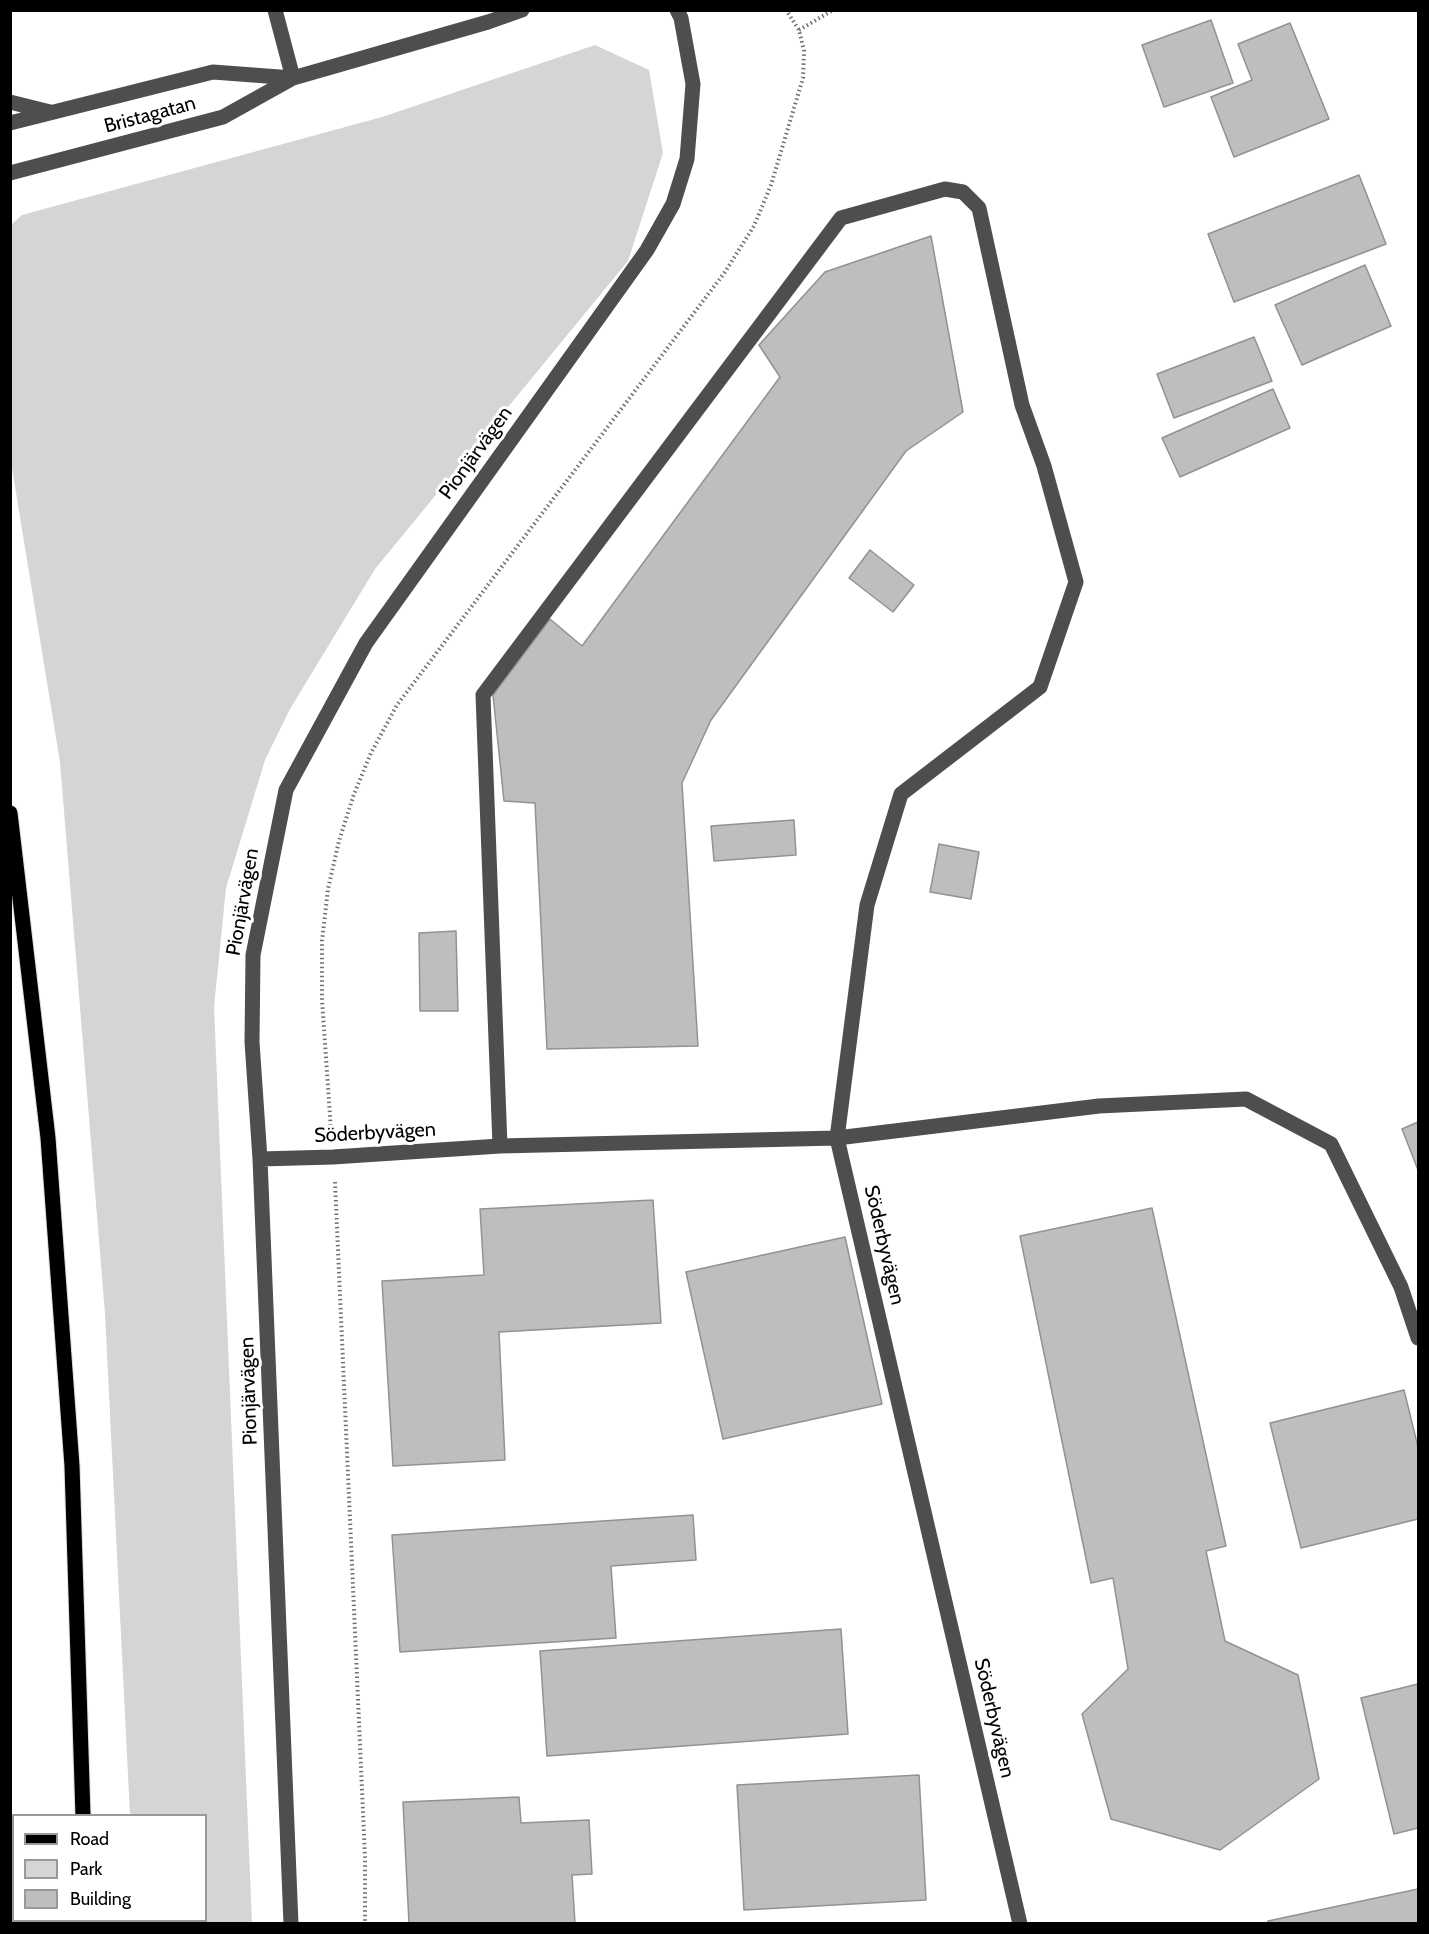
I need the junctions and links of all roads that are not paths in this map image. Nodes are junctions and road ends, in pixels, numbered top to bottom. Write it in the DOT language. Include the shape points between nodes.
graph roads {
  1 [pos="275,10"];
  2 [pos="522,10"];
  3 [pos="677,10"];
  4 [pos="293,78"];
  5 [pos="10,102"];
  6 [pos="53,112"];
  7 [pos="10,123"];
  8 [pos="10,173"];
  9 [pos="10,813"];
  10 [pos="11,826"];
  11 [pos="837,1138"];
  12 [pos="500,1146"];
  13 [pos="260,1159"];
  14 [pos="1419,1338"];
  15 [pos="83,1814"];
  16 [pos="291,1923"];
  17 [pos="1020,1923"];
  1 -- 4 [label="street"];
  2 -- 4 [label="street, Bristagatan"];
  3 -- 13 [label="street, Pionjärvägen" via="693,84 687,159 673,204 647,249 366,643 286,790 253,955 252,1042"];
  4 -- 6 [label="street, Bristagatan" via="213,72"];
  4 -- 8 [label="street, Bristagatan" via="223,117"];
  5 -- 6 [label="street"];
  6 -- 7 [label="street, Bristagatan"];
  9 -- 10 [label="main road"];
  10 -- 15 [label="main road" via="48,1138 72,1466"];
  11 -- 12 [label="street, Söderbyvägen"];
  11 -- 12 [label="street" via="867,905 902,794 1040,687 1076,582 1044,466 1022,405 979,208 963,192 945,189 841,218 483,694"];
  11 -- 14 [label="street" via="1099,1106 1246,1099 1331,1144 1401,1287"];
  11 -- 17 [label="street, Söderbyvägen"];
  12 -- 13 [label="street, Söderbyvägen"];
  13 -- 16 [label="street, Pionjärvägen"];
}
